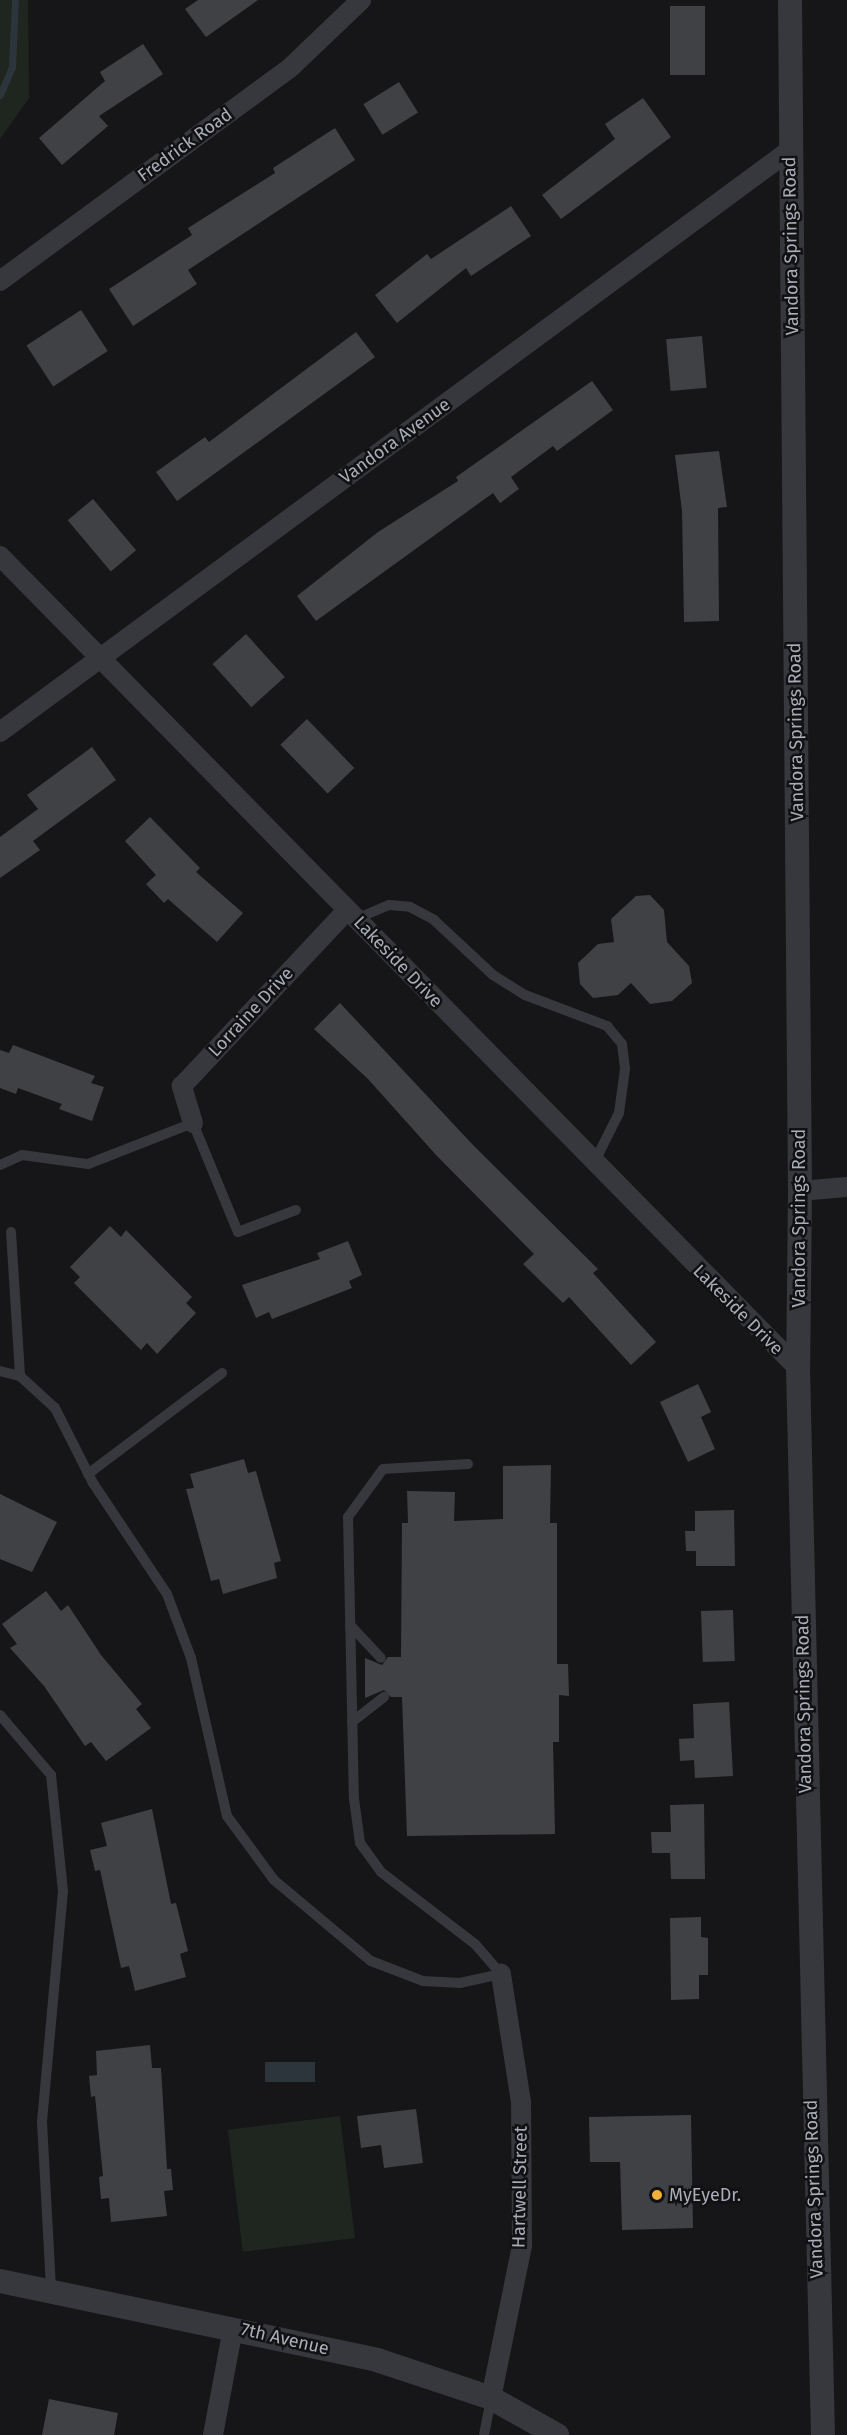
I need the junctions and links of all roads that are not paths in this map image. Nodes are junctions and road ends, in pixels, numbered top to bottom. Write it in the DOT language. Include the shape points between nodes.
graph roads {
  1 [pos="361,0"];
  2 [pos="790,0"];
  3 [pos="790,150"];
  4 [pos="0,281"];
  5 [pos="0,556"];
  6 [pos="100,658"];
  7 [pos="0,732"];
  8 [pos="352,915"];
  9 [pos="193,1123"];
  10 [pos="594,1163"];
  11 [pos="0,1165"];
  12 [pos="847,1187"];
  13 [pos="800,1191"];
  14 [pos="296,1210"];
  15 [pos="11,1232"];
  16 [pos="798,1368"];
  17 [pos="0,1371"];
  18 [pos="222,1373"];
  19 [pos="20,1376"];
  20 [pos="468,1464"];
  21 [pos="88,1473"];
  22 [pos="350,1625"];
  23 [pos="381,1658"];
  24 [pos="384,1697"];
  25 [pos="0,1715"];
  26 [pos="352,1722"];
  27 [pos="501,1974"];
  28 [pos="0,2281"];
  29 [pos="51,2290"];
  30 [pos="233,2328"];
  31 [pos="491,2398"];
  32 [pos="213,2435"];
  33 [pos="484,2435"];
  34 [pos="557,2435"];
  35 [pos="822,2435"];
  1 -- 4 [label="street, Fredrick Road" via="291,67"];
  2 -- 3 [label="street, Vandora Springs Road"];
  3 -- 6 [label="street, Vandora Avenue"];
  3 -- 13 [label="street, Vandora Springs Road"];
  5 -- 6 [label="street, Lakeside Drive"];
  6 -- 7 [label="street, Vandora Avenue"];
  6 -- 8 [label="street, Lakeside Drive"];
  8 -- 9 [label="street, Lorraine Drive" via="182,1086"];
  8 -- 10 [label="street, Lakeside Drive"];
  8 -- 10 [label="lane" via="389,905 410,907 434,920 493,975 525,995 607,1026 622,1044 625,1069 619,1113"];
  9 -- 11 [label="lane" via="88,1164 22,1155"];
  9 -- 14 [label="lane" via="238,1232"];
  10 -- 16 [label="street, Lakeside Drive"];
  12 -- 13 [label="street"];
  13 -- 16 [label="street, Vandora Springs Road"];
  15 -- 19 [label="lane"];
  16 -- 35 [label="street, Vandora Springs Road"];
  17 -- 19 [label="lane"];
  18 -- 21 [label="lane"];
  19 -- 21 [label="lane" via="55,1408"];
  20 -- 22 [label="lane" via="383,1469 348,1517"];
  21 -- 27 [label="lane" via="167,1594 191,1658 227,1816 274,1880 371,1961 423,1981 460,1983"];
  22 -- 23 [label="lane"];
  22 -- 26 [label="lane"];
  24 -- 26 [label="lane"];
  25 -- 29 [label="lane" via="51,1775 63,1891 42,2122"];
  26 -- 27 [label="lane" via="354,1799 360,1843 381,1872 475,1944"];
  27 -- 31 [label="street, Hartwell Street" via="520,2102 522,2246"];
  28 -- 29 [label="street, 7th Avenue"];
  29 -- 30 [label="street, 7th Avenue"];
  30 -- 31 [label="street, 7th Avenue" via="377,2360"];
  30 -- 32 [label="street"];
  31 -- 33 [label="lane"];
  31 -- 34 [label="street, 7th Avenue"];
}
